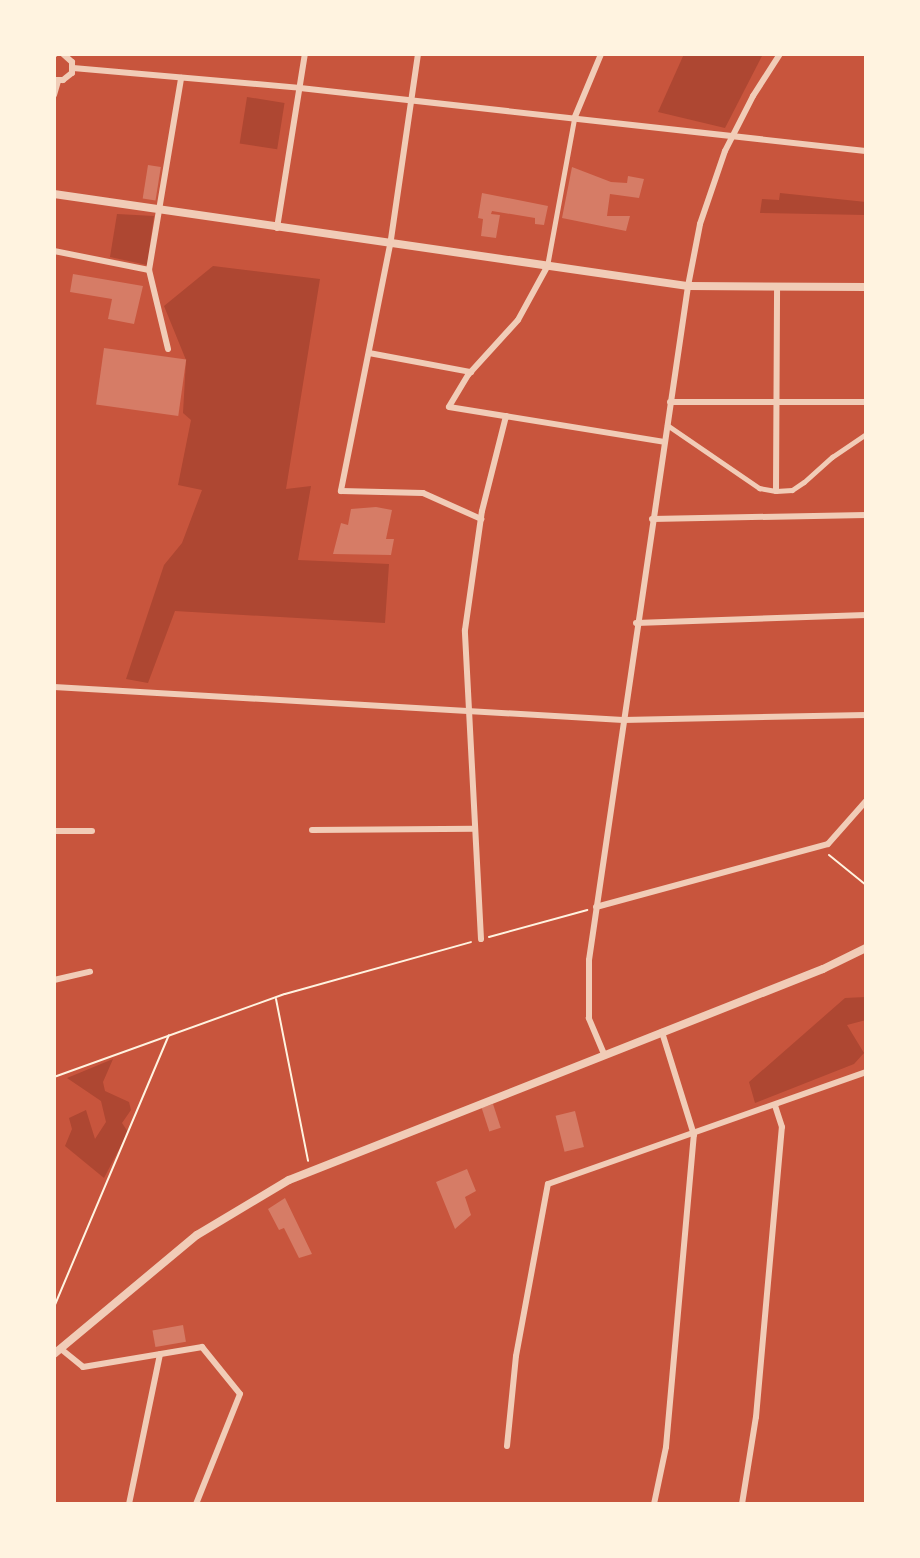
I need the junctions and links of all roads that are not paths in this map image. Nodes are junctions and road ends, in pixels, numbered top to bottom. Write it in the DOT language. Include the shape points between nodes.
graph roads {
  1 [pos="64,54"];
  2 [pos="305,54"];
  3 [pos="418,54"];
  4 [pos="601,54"];
  5 [pos="780,54"];
  6 [pos="73,68"];
  7 [pos="181,78"];
  8 [pos="56,80"];
  9 [pos="300,88"];
  10 [pos="54,95"];
  11 [pos="412,101"];
  12 [pos="574,119"];
  13 [pos="732,137"];
  14 [pos="866,151"];
  15 [pos="54,194"];
  16 [pos="159,210"];
  17 [pos="277,228"];
  18 [pos="390,245"];
  19 [pos="54,251"];
  20 [pos="547,267"];
  21 [pos="149,270"];
  22 [pos="688,286"];
  23 [pos="777,286"];
  24 [pos="866,287"];
  25 [pos="168,349"];
  26 [pos="369,353"];
  27 [pos="471,372"];
  28 [pos="670,402"];
  29 [pos="777,402"];
  30 [pos="866,402"];
  31 [pos="506,416"];
  32 [pos="666,425"];
  33 [pos="866,434"];
  34 [pos="664,442"];
  35 [pos="776,491"];
  36 [pos="866,515"];
  37 [pos="481,519"];
  38 [pos="652,519"];
  39 [pos="866,615"];
  40 [pos="636,623"];
  41 [pos="54,687"];
  42 [pos="468,710"];
  43 [pos="866,715"];
  44 [pos="623,720"];
  45 [pos="866,801"];
  46 [pos="475,829"];
  47 [pos="312,830"];
  48 [pos="54,831"];
  49 [pos="92,831"];
  50 [pos="596,907"];
  51 [pos="481,939"];
  52 [pos="866,948"];
  53 [pos="90,972"];
  54 [pos="54,980"];
  55 [pos="662,1032"];
  56 [pos="604,1054"];
  57 [pos="866,1072"];
  58 [pos="775,1106"];
  59 [pos="694,1135"];
  60 [pos="58,1351"];
  61 [pos="160,1354"];
  62 [pos="507,1446"];
  63 [pos="129,1504"];
  64 [pos="196,1504"];
  65 [pos="654,1504"];
  66 [pos="742,1504"];
  1 -- 6 [label="street"];
  2 -- 9 [label="street"];
  3 -- 11 [label="street"];
  4 -- 12 [label="street"];
  5 -- 13 [label="street"];
  6 -- 7 [label="street"];
  6 -- 8 [label="street" via="69,77"];
  7 -- 9 [label="street"];
  7 -- 16 [label="street"];
  8 -- 10 [label="street"];
  9 -- 11 [label="street"];
  9 -- 17 [label="street"];
  11 -- 12 [label="street"];
  11 -- 18 [label="street"];
  12 -- 13 [label="street"];
  12 -- 20 [label="street"];
  13 -- 14 [label="street"];
  13 -- 22 [label="street" via="700,224"];
  15 -- 16 [label="street"];
  16 -- 17 [label="street"];
  16 -- 21 [label="street"];
  17 -- 18 [label="street"];
  18 -- 20 [label="street"];
  18 -- 26 [label="street"];
  19 -- 21 [label="street"];
  20 -- 22 [label="street"];
  20 -- 27 [label="street" via="518,320"];
  21 -- 25 [label="street"];
  22 -- 23 [label="street"];
  22 -- 28 [label="street"];
  23 -- 24 [label="street"];
  23 -- 29 [label="street"];
  26 -- 27 [label="street"];
  26 -- 37 [label="street" via="341,491 423,493"];
  27 -- 31 [label="street" via="449,407"];
  28 -- 29 [label="street"];
  28 -- 32 [label="street"];
  29 -- 30 [label="street"];
  29 -- 35 [label="street"];
  31 -- 34 [label="street"];
  31 -- 37 [label="street"];
  32 -- 34 [label="street"];
  32 -- 35 [label="street" via="759,488"];
  33 -- 35 [label="street" via="792,490"];
  34 -- 38 [label="street"];
  36 -- 38 [label="street"];
  37 -- 42 [label="street" via="465,630"];
  38 -- 40 [label="street"];
  39 -- 40 [label="street"];
  40 -- 44 [label="street"];
  41 -- 42 [label="street"];
  42 -- 44 [label="street"];
  42 -- 46 [label="street"];
  43 -- 44 [label="street"];
  44 -- 50 [label="street"];
  45 -- 50 [label="street" via="828,844"];
  46 -- 47 [label="street"];
  46 -- 51 [label="street"];
  48 -- 49 [label="street"];
  50 -- 56 [label="street" via="587,1003"];
  52 -- 55 [label="street"];
  53 -- 54 [label="street"];
  55 -- 56 [label="street"];
  55 -- 59 [label="street"];
  56 -- 60 [label="street" via="310,1171 197,1235"];
  57 -- 58 [label="street"];
  58 -- 59 [label="street"];
  58 -- 66 [label="street" via="782,1127 756,1417"];
  59 -- 62 [label="street" via="548,1184 516,1356"];
  59 -- 65 [label="street" via="666,1447"];
  60 -- 61 [label="street" via="83,1367"];
  61 -- 63 [label="street"];
  61 -- 64 [label="street" via="202,1347 240,1394"];
}
